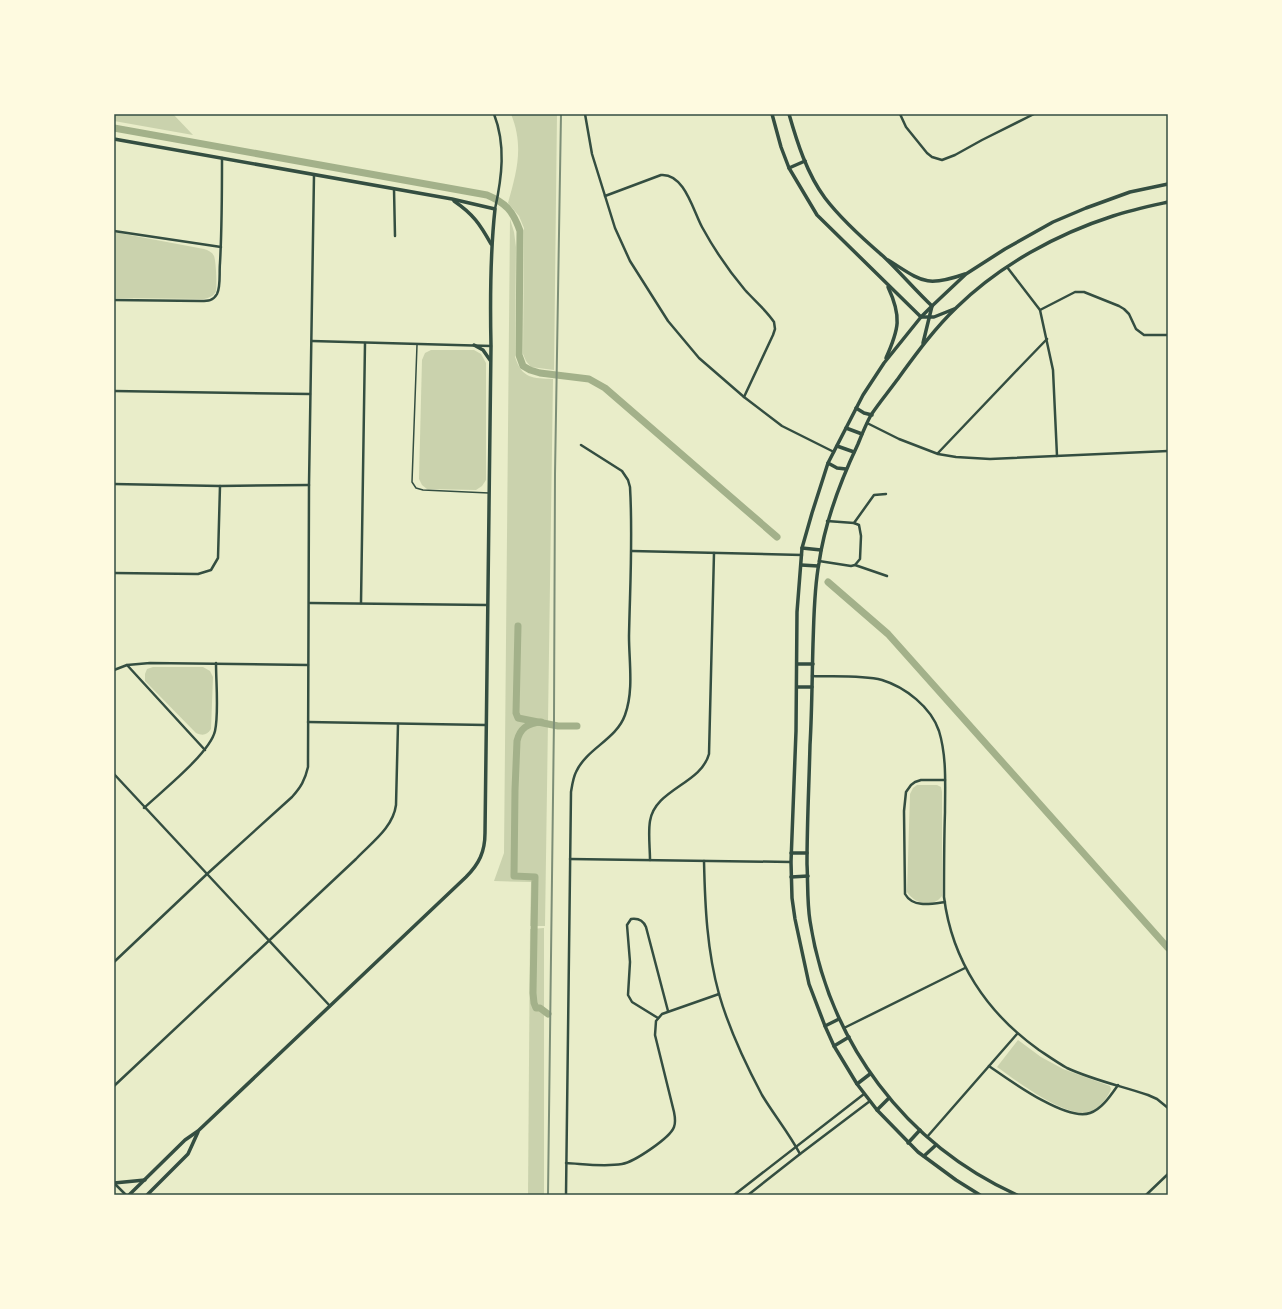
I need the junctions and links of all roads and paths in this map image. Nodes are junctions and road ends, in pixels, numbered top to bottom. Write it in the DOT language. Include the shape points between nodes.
graph roads {
  1 [pos="494,114"];
  2 [pos="585,114"];
  3 [pos="772,114"];
  4 [pos="789,114"];
  5 [pos="900,114"];
  6 [pos="1033,114"];
  7 [pos="114,139"];
  8 [pos="222,158"];
  9 [pos="805,161"];
  10 [pos="789,168"];
  11 [pos="314,175"];
  12 [pos="1168,184"];
  13 [pos="394,189"];
  14 [pos="605,196"];
  15 [pos="452,199"];
  16 [pos="1168,202"];
  17 [pos="495,207"];
  18 [pos="114,231"];
  19 [pos="395,236"];
  20 [pos="491,245"];
  21 [pos="221,247"];
  22 [pos="884,257"];
  23 [pos="1007,267"];
  24 [pos="966,274"];
  25 [pos="886,283"];
  26 [pos="114,300"];
  27 [pos="932,306"];
  28 [pos="956,308"];
  29 [pos="1040,310"];
  30 [pos="921,317"];
  31 [pos="930,318"];
  32 [pos="1168,335"];
  33 [pos="1048,339"];
  34 [pos="312,341"];
  35 [pos="364,343"];
  36 [pos="923,344"];
  37 [pos="417,345"];
  38 [pos="474,345"];
  39 [pos="491,346"];
  40 [pos="491,361"];
  41 [pos="884,363"];
  42 [pos="114,391"];
  43 [pos="310,394"];
  44 [pos="744,397"];
  45 [pos="856,408"];
  46 [pos="872,415"];
  47 [pos="867,423"];
  48 [pos="846,428"];
  49 [pos="862,434"];
  50 [pos="581,445"];
  51 [pos="837,446"];
  52 [pos="1168,451"];
  53 [pos="834,452"];
  54 [pos="854,452"];
  55 [pos="938,454"];
  56 [pos="1057,456"];
  57 [pos="828,464"];
  58 [pos="846,469"];
  59 [pos="114,484"];
  60 [pos="309,485"];
  61 [pos="220,486"];
  62 [pos="489,493"];
  63 [pos="886,494"];
  64 [pos="827,521"];
  65 [pos="854,522"];
  66 [pos="802,548"];
  67 [pos="821,550"];
  68 [pos="632,551"];
  69 [pos="714,553"];
  70 [pos="802,555"];
  71 [pos="819,561"];
  72 [pos="801,565"];
  73 [pos="855,565"];
  74 [pos="818,566"];
  75 [pos="114,573"];
  76 [pos="887,576"];
  77 [pos="309,603"];
  78 [pos="361,603"];
  79 [pos="487,605"];
  80 [pos="216,663"];
  81 [pos="797,664"];
  82 [pos="813,664"];
  83 [pos="127,665"];
  84 [pos="308,665"];
  85 [pos="114,670"];
  86 [pos="812,676"];
  87 [pos="797,686"];
  88 [pos="812,687"];
  89 [pos="308,722"];
  90 [pos="398,724"];
  91 [pos="487,726"];
  92 [pos="205,750"];
  93 [pos="114,774"];
  94 [pos="945,780"];
  95 [pos="144,808"];
  96 [pos="791,853"];
  97 [pos="807,853"];
  98 [pos="570,859"];
  99 [pos="650,860"];
  100 [pos="704,861"];
  101 [pos="791,862"];
  102 [pos="207,874"];
  103 [pos="808,876"];
  104 [pos="791,877"];
  105 [pos="945,902"];
  106 [pos="269,940"];
  107 [pos="114,962"];
  108 [pos="965,968"];
  109 [pos="719,994"];
  110 [pos="330,1006"];
  111 [pos="668,1011"];
  112 [pos="658,1018"];
  113 [pos="839,1019"];
  114 [pos="825,1026"];
  115 [pos="844,1028"];
  116 [pos="1017,1034"];
  117 [pos="849,1037"];
  118 [pos="834,1046"];
  119 [pos="989,1066"];
  120 [pos="870,1074"];
  121 [pos="857,1084"];
  122 [pos="1118,1085"];
  123 [pos="114,1086"];
  124 [pos="864,1094"];
  125 [pos="889,1098"];
  126 [pos="870,1101"];
  127 [pos="1168,1108"];
  128 [pos="877,1110"];
  129 [pos="920,1130"];
  130 [pos="198,1131"];
  131 [pos="927,1137"];
  132 [pos="908,1143"];
  133 [pos="936,1145"];
  134 [pos="796,1146"];
  135 [pos="800,1154"];
  136 [pos="924,1156"];
  137 [pos="566,1163"];
  138 [pos="1168,1174"];
  139 [pos="145,1180"];
  140 [pos="114,1183"];
  141 [pos="126,1195"];
  142 [pos="130,1195"];
  143 [pos="147,1195"];
  144 [pos="566,1195"];
  145 [pos="734,1195"];
  146 [pos="748,1195"];
  147 [pos="980,1195"];
  148 [pos="1017,1195"];
  149 [pos="1146,1195"];
  1 -- 17 [label="street" via="502,146"];
  2 -- 14 [label="street" via="592,154"];
  3 -- 10 [label="street"];
  4 -- 9 [label="street"];
  5 -- 6 [label="street" via="906,127 924,149 932,157 942,160"];
  7 -- 8 [label="street"];
  8 -- 11 [label="street"];
  8 -- 21 [label="street"];
  9 -- 10 [label="street"];
  9 -- 22 [label="street" via="824,197 860,236"];
  10 -- 25 [label="street" via="817,215"];
  11 -- 13 [label="street"];
  11 -- 34 [label="street"];
  12 -- 24 [label="street" via="1130,192 1053,222 1005,248"];
  13 -- 15 [label="street"];
  13 -- 19 [label="street"];
  14 -- 44 [label="street" via="630,262 668,321 700,358"];
  14 -- 44 [label="street" via="661,175 668,174 681,184 706,235 744,288 774,322 773,335"];
  15 -- 17 [label="street"];
  15 -- 20 [label="street" via="470,212"];
  16 -- 23 [label="street" via="1093,223 1050,242"];
  17 -- 20 [label="street"];
  18 -- 21 [label="street"];
  20 -- 39 [label="street"];
  21 -- 26 [label="street" via="218,293 209,301"];
  22 -- 24 [label="street" via="924,281 942,281"];
  22 -- 27 [label="street"];
  23 -- 28 [label="street"];
  23 -- 29 [label="street"];
  24 -- 27 [label="street"];
  25 -- 30 [label="street"];
  25 -- 41 [label="street" via="894,299 898,321 896,337"];
  27 -- 30 [label="street"];
  27 -- 31 [label="street"];
  28 -- 31 [label="street"];
  28 -- 36 [label="street"];
  29 -- 32 [label="street" via="1075,292 1084,292 1124,309 1136,329 1144,335"];
  29 -- 33 [label="street"];
  30 -- 31 [label="street"];
  30 -- 41 [label="street"];
  31 -- 36 [label="street"];
  33 -- 55 [label="street"];
  33 -- 56 [label="street" via="1053,370"];
  34 -- 35 [label="street"];
  34 -- 43 [label="street"];
  35 -- 37 [label="street"];
  35 -- 78 [label="street"];
  36 -- 46 [label="street"];
  37 -- 38 [label="street"];
  37 -- 62 [label="lane" via="412,482 416,488 423,490"];
  38 -- 39 [label="street"];
  38 -- 40 [label="street" via="484,350"];
  39 -- 40 [label="street"];
  40 -- 62 [label="street"];
  41 -- 45 [label="street"];
  42 -- 43 [label="street"];
  43 -- 60 [label="street"];
  44 -- 53 [label="street" via="782,426"];
  45 -- 46 [label="street"];
  45 -- 48 [label="street"];
  46 -- 47 [label="street"];
  47 -- 49 [label="street"];
  47 -- 55 [label="street"];
  48 -- 49 [label="street"];
  48 -- 51 [label="street"];
  49 -- 54 [label="street"];
  50 -- 68 [label="street" via="619,468 628,480"];
  51 -- 53 [label="street"];
  51 -- 54 [label="street"];
  52 -- 56 [label="street"];
  53 -- 57 [label="street"];
  54 -- 58 [label="street"];
  55 -- 56 [label="street" via="990,459"];
  57 -- 58 [label="street"];
  57 -- 66 [label="street"];
  58 -- 64 [label="street"];
  59 -- 61 [label="street"];
  60 -- 61 [label="street"];
  60 -- 77 [label="street"];
  61 -- 75 [label="street" via="218,558 211,570 198,574"];
  62 -- 79 [label="street"];
  63 -- 65 [label="street" via="874,495"];
  64 -- 65 [label="street"];
  64 -- 67 [label="street"];
  65 -- 73 [label="street" via="859,526 862,536 860,559"];
  66 -- 67 [label="street"];
  66 -- 70 [label="street"];
  67 -- 71 [label="street"];
  68 -- 69 [label="street"];
  68 -- 98 [label="street" via="628,706 613,735 591,753 575,773 571,792"];
  69 -- 70 [label="street"];
  69 -- 99 [label="street" via="709,754 701,770 660,801 655,808 650,820"];
  70 -- 72 [label="street"];
  71 -- 73 [label="street"];
  71 -- 74 [label="street"];
  72 -- 74 [label="street"];
  72 -- 81 [label="street" via="797,612"];
  73 -- 76 [label="street"];
  74 -- 82 [label="street"];
  77 -- 78 [label="street"];
  77 -- 84 [label="street"];
  78 -- 79 [label="street"];
  79 -- 91 [label="street"];
  80 -- 83 [label="street"];
  80 -- 84 [label="street"];
  80 -- 92 [label="street" via="216,726"];
  81 -- 82 [label="street"];
  81 -- 87 [label="street"];
  82 -- 86 [label="street"];
  83 -- 85 [label="street"];
  83 -- 92 [label="street"];
  84 -- 89 [label="street"];
  86 -- 88 [label="street"];
  86 -- 94 [label="street" via="882,680 917,699 938,730 944,757"];
  87 -- 88 [label="street"];
  87 -- 96 [label="street"];
  88 -- 97 [label="street"];
  89 -- 90 [label="street"];
  89 -- 102 [label="street" via="308,767 301,788"];
  90 -- 91 [label="street"];
  90 -- 106 [label="street" via="396,804 391,821"];
  91 -- 110 [label="street" via="485,843 481,859 466,877"];
  92 -- 95 [label="street"];
  93 -- 95 [label="street"];
  94 -- 105 [label="street"];
  94 -- 105 [label="street" via="921,780 911,785 906,792 904,811 905,894 913,902 922,904"];
  95 -- 102 [label="street"];
  96 -- 97 [label="street"];
  96 -- 101 [label="street"];
  97 -- 103 [label="street"];
  98 -- 99 [label="street"];
  98 -- 137 [label="street"];
  99 -- 100 [label="street"];
  100 -- 101 [label="street"];
  100 -- 109 [label="street" via="706,920"];
  101 -- 104 [label="street"];
  102 -- 106 [label="street"];
  102 -- 107 [label="street"];
  103 -- 104 [label="street"];
  103 -- 113 [label="street" via="810,919 816,952"];
  104 -- 114 [label="street" via="800,947 809,984"];
  105 -- 108 [label="street"];
  106 -- 110 [label="street"];
  106 -- 123 [label="street"];
  108 -- 115 [label="street"];
  108 -- 116 [label="street" via="990,1005"];
  109 -- 111 [label="street"];
  109 -- 134 [label="street" via="730,1027 752,1075"];
  110 -- 130 [label="street"];
  111 -- 112 [label="street"];
  111 -- 112 [label="street" via="646,927 641,920 631,919 627,925 630,962 628,995 632,1002"];
  112 -- 137 [label="street" via="655,1035 674,1112 675,1122 671,1132 646,1152 622,1164"];
  113 -- 114 [label="street"];
  113 -- 115 [label="street"];
  114 -- 118 [label="street"];
  115 -- 117 [label="street"];
  116 -- 119 [label="street"];
  116 -- 122 [label="street" via="1067,1068"];
  117 -- 118 [label="street"];
  117 -- 120 [label="street"];
  118 -- 121 [label="street"];
  119 -- 122 [label="street" via="1046,1103 1080,1114 1095,1111"];
  119 -- 131 [label="street"];
  120 -- 121 [label="street"];
  120 -- 125 [label="street"];
  121 -- 124 [label="street"];
  122 -- 127 [label="street" via="1157,1099"];
  124 -- 126 [label="street"];
  124 -- 134 [label="street"];
  125 -- 128 [label="street"];
  125 -- 129 [label="street"];
  126 -- 128 [label="street"];
  126 -- 135 [label="street"];
  128 -- 132 [label="street"];
  129 -- 131 [label="street"];
  129 -- 132 [label="street"];
  130 -- 139 [label="street" via="184,1140"];
  130 -- 143 [label="street" via="188,1154"];
  131 -- 133 [label="street"];
  132 -- 136 [label="street"];
  133 -- 136 [label="street"];
  133 -- 148 [label="street" via="969,1169"];
  134 -- 135 [label="street"];
  134 -- 145 [label="street"];
  135 -- 146 [label="street"];
  136 -- 147 [label="street"];
  137 -- 144 [label="street"];
  138 -- 149 [label="street"];
  139 -- 140 [label="street"];
  139 -- 142 [label="street"];
  140 -- 141 [label="street"];
}
